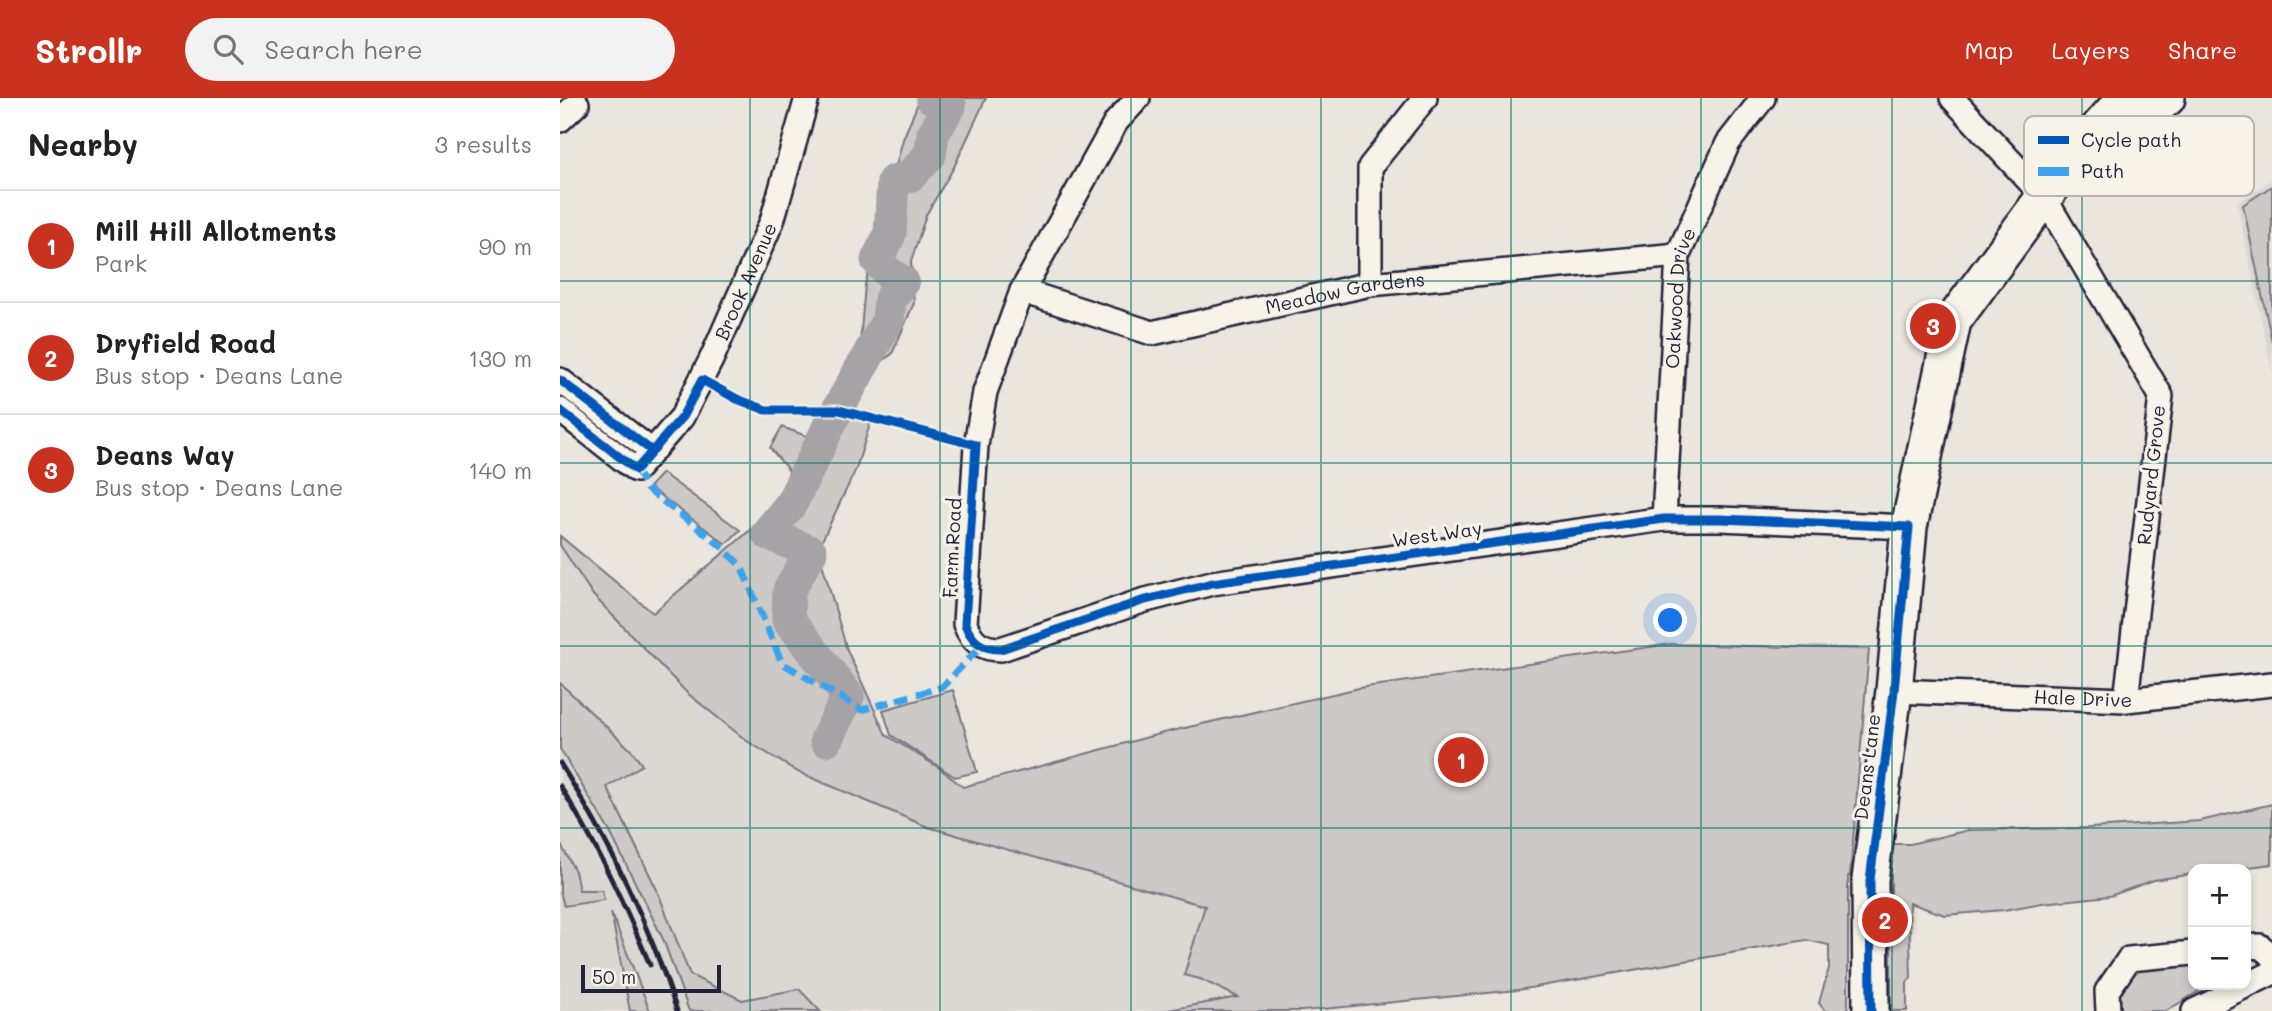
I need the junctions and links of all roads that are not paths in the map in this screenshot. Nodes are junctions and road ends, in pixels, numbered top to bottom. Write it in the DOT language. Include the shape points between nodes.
graph roads {
  1 [pos="807,98"];
  2 [pos="1138,98"];
  3 [pos="1425,98"];
  4 [pos="1763,98"];
  5 [pos="1952,98"];
  6 [pos="2125,98"];
  7 [pos="2167,98"];
  8 [pos="577,104"];
  9 [pos="2109,116"];
  10 [pos="2145,116"];
  11 [pos="560,121"];
  12 [pos="2024,175"];
  13 [pos="2044,197"];
  14 [pos="1678,255"];
  15 [pos="1370,284"];
  16 [pos="1022,291"];
  17 [pos="560,380"];
  18 [pos="560,410"];
  19 [pos="652,451"];
  20 [pos="1664,519"];
  21 [pos="1909,527"];
  22 [pos="981,646"];
  23 [pos="2272,684"];
  24 [pos="1894,691"];
  25 [pos="2126,700"];
  26 [pos="2251,947"];
  27 [pos="2188,953"];
  28 [pos="2272,956"];
  29 [pos="2272,973"];
  30 [pos="1871,1011"];
  31 [pos="2108,1011"];
  32 [pos="2194,1011"];
  1 -- 19 [label="street, Brook Avenue" via="772,221 727,326 682,417"];
  2 -- 16 [label="street, Farm Road" via="1116,122"];
  3 -- 15 [label="street" via="1370,167"];
  4 -- 14 [label="street, Oakwood Drive" via="1728,143"];
  5 -- 12 [label="street, Rudyard Grove"];
  6 -- 9 [label="main road, Deans Lane"];
  7 -- 10 [label="main road, Deans Lane"];
  8 -- 11 [label="street"];
  13 -- 21 [label="main road, Deans Lane" via="1952,321"];
  13 -- 25 [label="street, Rudyard Grove" via="2161,396"];
  14 -- 15 [label="street, Meadow Gardens"];
  14 -- 20 [label="street, Oakwood Drive"];
  15 -- 16 [label="street, Meadow Gardens" via="1152,333"];
  16 -- 22 [label="street, Farm Road" via="985,392 976,445 965,624 970,637"];
  17 -- 19 [label="street"];
  18 -- 19 [label="street, Brook Avenue" via="636,470"];
  20 -- 21 [label="street, West Way"];
  20 -- 22 [label="street, West Way" via="1212,583 1142,601 1001,649"];
  21 -- 24 [label="main road, Deans Lane"];
  23 -- 25 [label="street, Hale Drive"];
  24 -- 25 [label="street, Hale Drive"];
  24 -- 30 [label="main road, Deans Lane" via="1870,880"];
  26 -- 28 [label="street" via="2260,946"];
  27 -- 31 [label="street" via="2129,959 2107,991"];
  29 -- 32 [label="street"];
}
